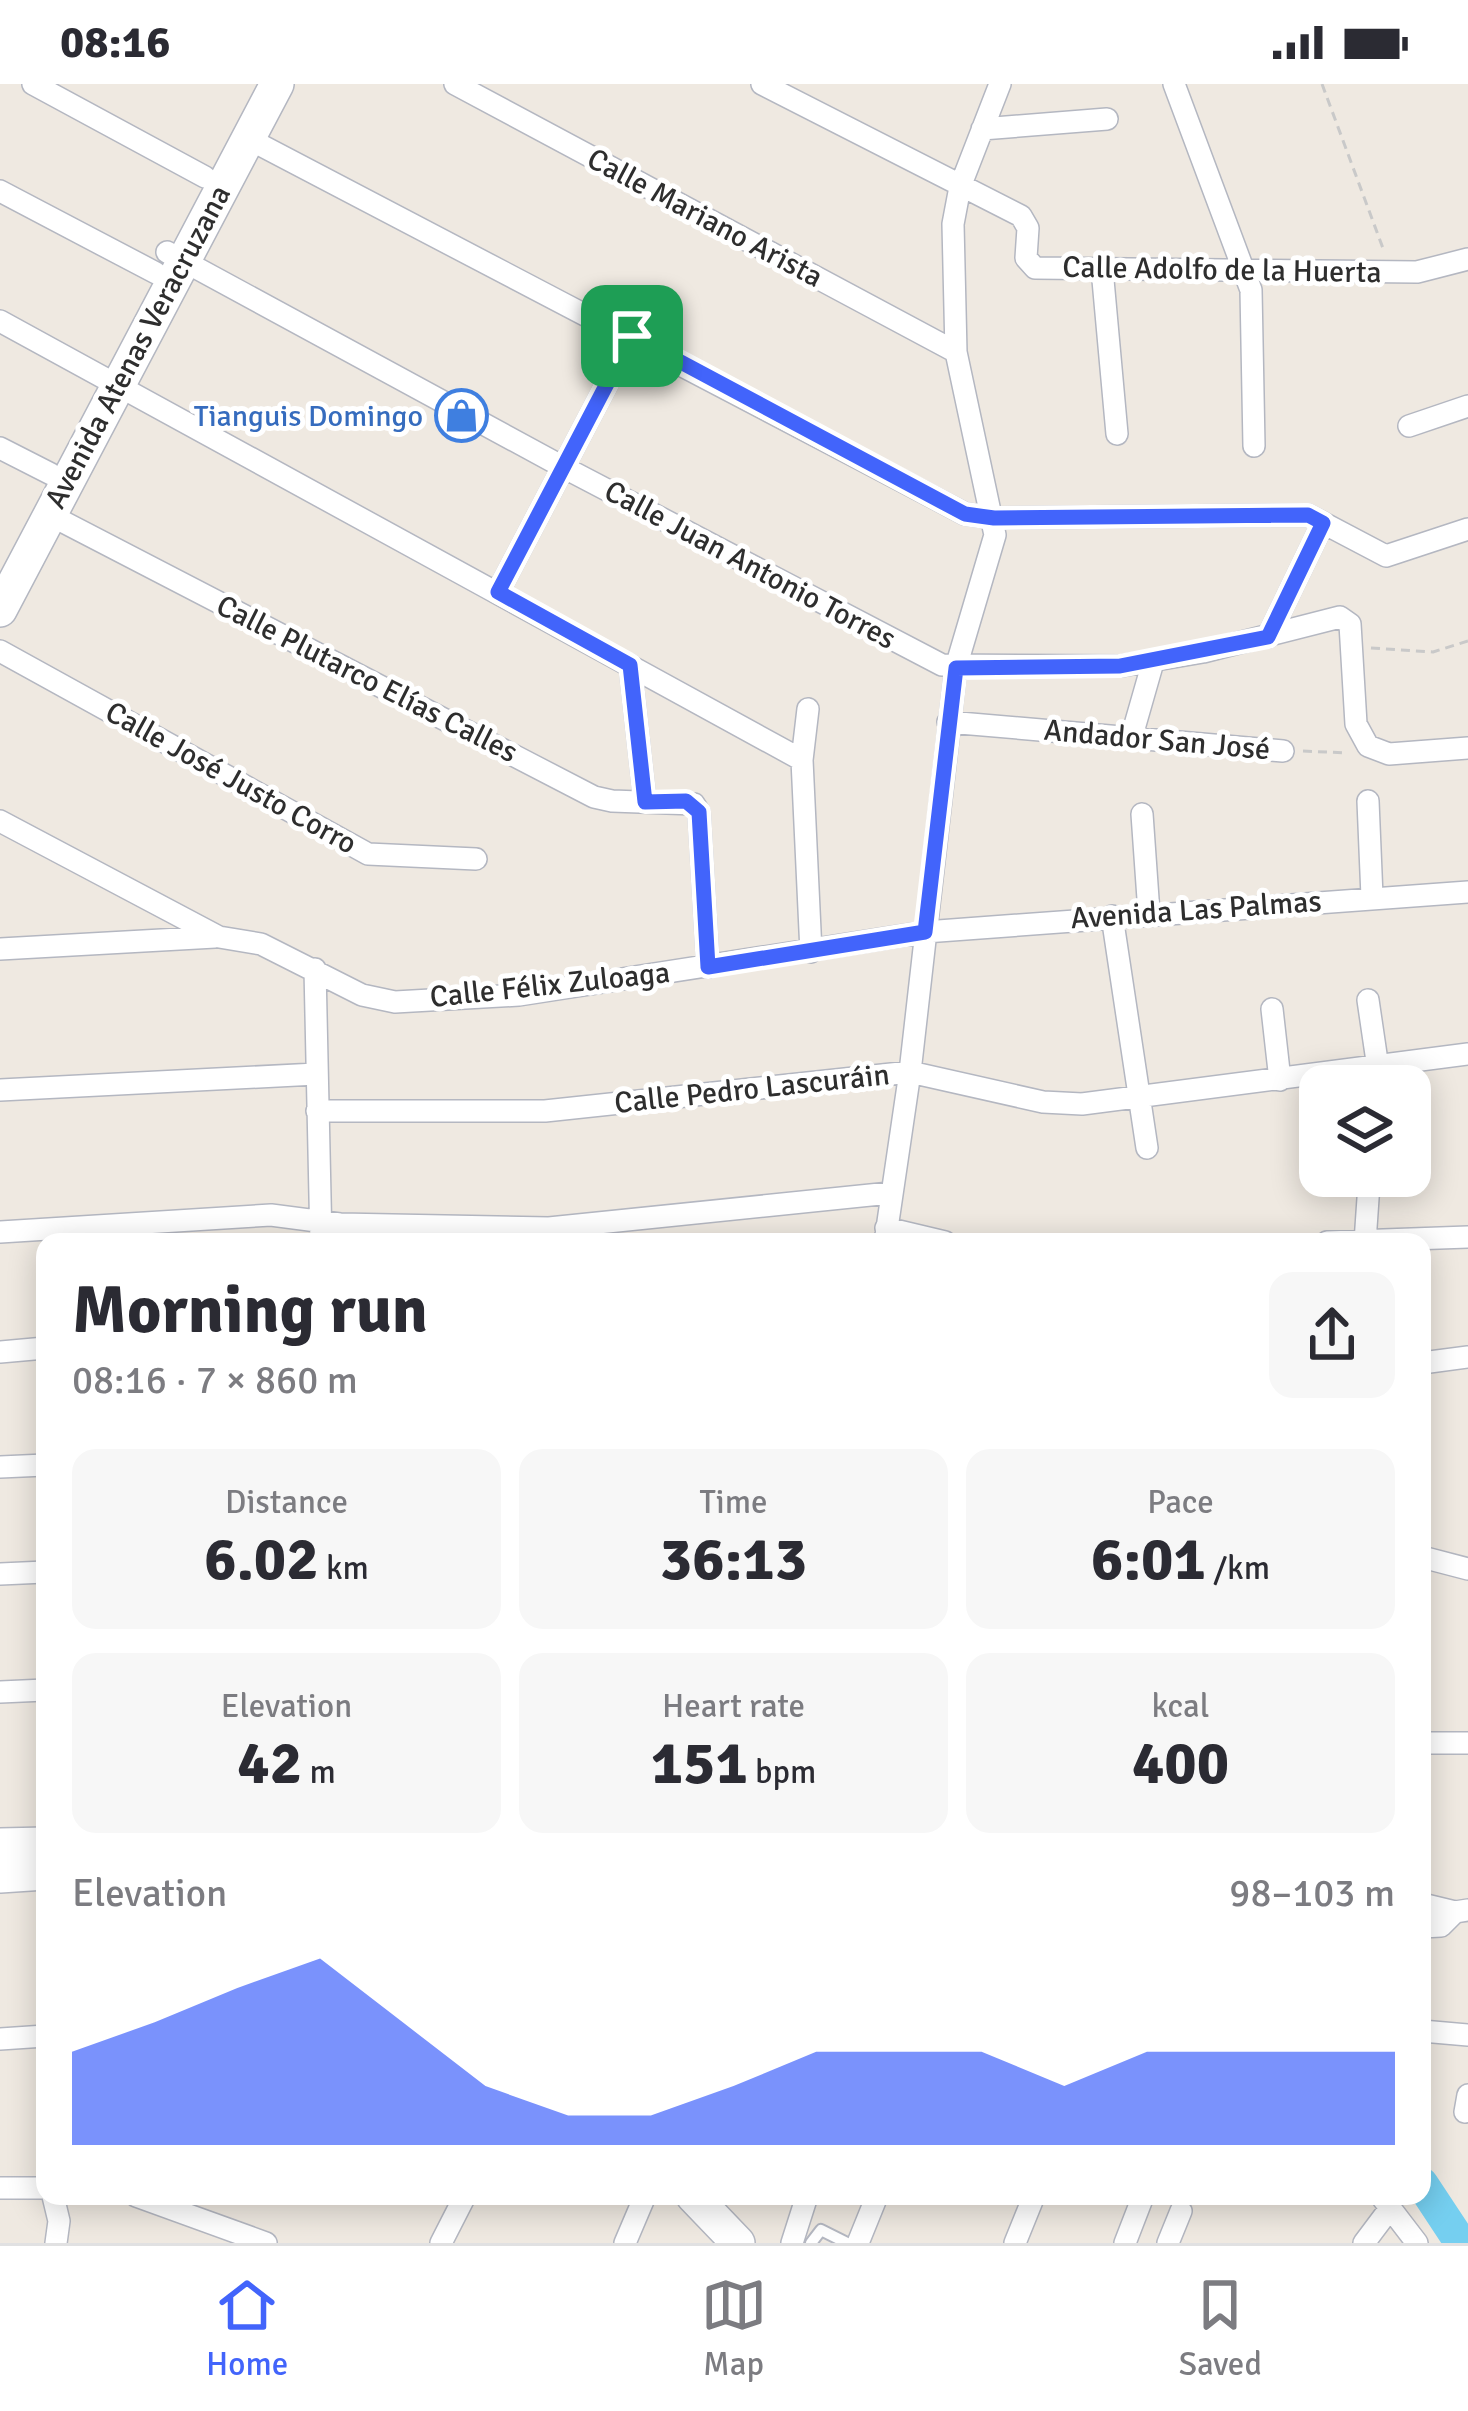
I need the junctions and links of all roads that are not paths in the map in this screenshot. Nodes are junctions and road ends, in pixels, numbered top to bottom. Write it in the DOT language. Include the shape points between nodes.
graph roads {
  1 [pos="33,84"];
  2 [pos="89,84"];
  3 [pos="256,84"];
  4 [pos="277,84"];
  5 [pos="455,84"];
  6 [pos="762,84"];
  7 [pos="1000,84"];
  8 [pos="1174,84"];
  9 [pos="76,108"];
  10 [pos="1107,119"];
  11 [pos="982,129"];
  12 [pos="247,139"];
  13 [pos="205,177"];
  14 [pos="960,187"];
  15 [pos="0,191"];
  16 [pos="1468,259"];
  17 [pos="169,262"];
  18 [pos="1102,269"];
  19 [pos="1246,270"];
  20 [pos="0,321"];
  21 [pos="632,336"];
  22 [pos="956,352"];
  23 [pos="111,380"];
  24 [pos="1468,406"];
  25 [pos="1409,426"];
  26 [pos="1117,434"];
  27 [pos="1254,446"];
  28 [pos="0,448"];
  29 [pos="563,466"];
  30 [pos="51,474"];
  31 [pos="50,515"];
  32 [pos="994,518"];
  33 [pos="1323,523"];
  34 [pos="1468,529"];
  35 [pos="0,569"];
  36 [pos="498,592"];
  37 [pos="0,610"];
  38 [pos="1268,637"];
  39 [pos="0,651"];
  40 [pos="1154,662"];
  41 [pos="630,665"];
  42 [pos="956,668"];
  43 [pos="808,709"];
  44 [pos="948,722"];
  45 [pos="1131,739"];
  46 [pos="1468,748"];
  47 [pos="1283,751"];
  48 [pos="802,760"];
  49 [pos="1368,801"];
  50 [pos="645,802"];
  51 [pos="1142,814"];
  52 [pos="0,821"];
  53 [pos="476,859"];
  54 [pos="1468,892"];
  55 [pos="1372,897"];
  56 [pos="1149,913"];
  57 [pos="1112,916"];
  58 [pos="925,932"];
  59 [pos="219,937"];
  60 [pos="0,949"];
  61 [pos="811,952"];
  62 [pos="708,967"];
  63 [pos="315,969"];
  64 [pos="1368,1000"];
  65 [pos="1272,1010"];
  66 [pos="1468,1054"];
  67 [pos="1368,1065"];
  68 [pos="1413,1065"];
  69 [pos="910,1072"];
  70 [pos="316,1074"];
  71 [pos="1299,1079"];
  72 [pos="1280,1080"];
  73 [pos="0,1090"];
  74 [pos="1139,1096"];
  75 [pos="317,1111"];
  76 [pos="1147,1148"];
  77 [pos="890,1193"];
  78 [pos="1368,1197"];
  79 [pos="320,1231"];
  80 [pos="0,1232"];
  81 [pos="886,1233"];
  82 [pos="1366,1233"];
  83 [pos="1468,1237"];
  84 [pos="1431,1238"];
  85 [pos="36,1349"];
  86 [pos="0,1352"];
  87 [pos="1468,1357"];
  88 [pos="1431,1362"];
  89 [pos="36,1465"];
  90 [pos="0,1467"];
  91 [pos="1431,1560"];
  92 [pos="1468,1570"];
  93 [pos="36,1572"];
  94 [pos="0,1574"];
  95 [pos="36,1690"];
  96 [pos="0,1692"];
  97 [pos="1431,1743"];
  98 [pos="1468,1743"];
  99 [pos="36,1844"];
  100 [pos="0,1845"];
  101 [pos="36,1874"];
  102 [pos="0,1876"];
  103 [pos="1431,1906"];
  104 [pos="1462,1911"];
  105 [pos="1431,1927"];
  106 [pos="1431,2032"];
  107 [pos="1468,2035"];
  108 [pos="36,2037"];
  109 [pos="0,2039"];
  110 [pos="0,2188"];
  111 [pos="36,2188"];
  112 [pos="55,2205"];
  113 [pos="157,2205"];
  114 [pos="460,2205"];
  115 [pos="641,2205"];
  116 [pos="702,2205"];
  117 [pos="804,2205"];
  118 [pos="873,2205"];
  119 [pos="1031,2205"];
  120 [pos="1140,2205"];
  121 [pos="1384,2205"];
  122 [pos="1389,2205"];
  123 [pos="1180,2211"];
  124 [pos="236,2239"];
  125 [pos="56,2243"];
  126 [pos="266,2243"];
  127 [pos="441,2243"];
  128 [pos="625,2243"];
  129 [pos="738,2243"];
  130 [pos="792,2243"];
  131 [pos="811,2243"];
  132 [pos="848,2243"];
  133 [pos="858,2243"];
  134 [pos="1016,2243"];
  135 [pos="1125,2243"];
  136 [pos="1168,2243"];
  137 [pos="1364,2243"];
  138 [pos="1417,2243"];
  1 -- 9 [label="street"];
  2 -- 9 [label="street"];
  3 -- 13 [label="main road, Avenida Atenas Veracruzana"];
  4 -- 12 [label="main road, Avenida Atenas Veracruzana"];
  5 -- 22 [label="street, Calle Mariano Arista"];
  6 -- 14 [label="street, Calle Adolfo de la Huerta"];
  7 -- 11 [label="street"];
  8 -- 19 [label="street"];
  9 -- 13 [label="street"];
  10 -- 11 [label="street"];
  11 -- 14 [label="street"];
  12 -- 17 [label="main road, Avenida Atenas Veracruzana"];
  12 -- 21 [label="street"];
  13 -- 17 [label="main road, Avenida Atenas Veracruzana"];
  14 -- 18 [label="street, Calle Adolfo de la Huerta" via="1025,220 1029,264"];
  14 -- 22 [label="street" via="953,224"];
  15 -- 17 [label="street, Calle Juan Antonio Torres"];
  16 -- 19 [label="street, Calle Adolfo de la Huerta" via="1430,271"];
  17 -- 23 [label="main road, Avenida Atenas Veracruzana"];
  17 -- 29 [label="street, Calle Juan Antonio Torres"];
  18 -- 19 [label="street, Calle Adolfo de la Huerta"];
  18 -- 26 [label="street"];
  19 -- 27 [label="street" via="1254,305"];
  20 -- 23 [label="street"];
  21 -- 29 [label="street"];
  21 -- 32 [label="street" via="965,514"];
  22 -- 32 [label="street"];
  23 -- 30 [label="main road, Avenida Atenas Veracruzana"];
  23 -- 31 [label="main road, Avenida Atenas Veracruzana"];
  23 -- 36 [label="street"];
  24 -- 25 [label="street"];
  28 -- 30 [label="street"];
  29 -- 36 [label="street"];
  29 -- 42 [label="street, Calle Juan Antonio Torres"];
  30 -- 35 [label="main road, Avenida Atenas Veracruzana"];
  31 -- 37 [label="main road, Avenida Atenas Veracruzana"];
  31 -- 50 [label="street, Calle Plutarco Elías Calles" via="594,796"];
  32 -- 33 [label="street" via="1308,515"];
  32 -- 42 [label="street" via="993,550"];
  33 -- 34 [label="street" via="1386,556"];
  33 -- 38 [label="street"];
  36 -- 41 [label="street"];
  38 -- 40 [label="street"];
  38 -- 46 [label="street" via="1346,619 1356,724 1367,751"];
  39 -- 53 [label="street, Calle José Justo Corro" via="368,854"];
  40 -- 42 [label="street"];
  40 -- 45 [label="street"];
  41 -- 48 [label="street"];
  41 -- 50 [label="street"];
  42 -- 44 [label="street"];
  43 -- 48 [label="street"];
  44 -- 45 [label="street, Andador San José"];
  44 -- 58 [label="street"];
  45 -- 47 [label="street, Andador San José"];
  48 -- 61 [label="street"];
  49 -- 55 [label="street"];
  50 -- 62 [label="street, Calle Plutarco Elías Calles" via="694,804 699,812"];
  51 -- 56 [label="street"];
  52 -- 59 [label="street, Calle Félix Zuloaga"];
  54 -- 55 [label="street, Avenida Las Palmas"];
  55 -- 56 [label="street, Avenida Las Palmas"];
  56 -- 57 [label="street, Avenida Las Palmas"];
  57 -- 58 [label="street, Avenida Las Palmas"];
  57 -- 74 [label="street"];
  58 -- 61 [label="street, Calle Félix Zuloaga"];
  58 -- 69 [label="street"];
  59 -- 60 [label="street"];
  59 -- 63 [label="street, Calle Félix Zuloaga" via="261,944"];
  61 -- 62 [label="street, Calle Félix Zuloaga"];
  62 -- 63 [label="street, Calle Félix Zuloaga" via="395,1002 362,995"];
  63 -- 70 [label="street"];
  64 -- 67 [label="street"];
  65 -- 72 [label="street"];
  66 -- 68 [label="street, Calle Pedro Lascuráin"];
  69 -- 74 [label="street, Calle Pedro Lascuráin" via="1061,1105"];
  69 -- 75 [label="street, Calle Pedro Lascuráin" via="545,1111"];
  69 -- 77 [label="street"];
  70 -- 73 [label="street"];
  70 -- 75 [label="street"];
  71 -- 72 [label="street, Calle Pedro Lascuráin"];
  72 -- 74 [label="street, Calle Pedro Lascuráin"];
  74 -- 76 [label="street"];
  75 -- 79 [label="street"];
  77 -- 79 [label="street" via="549,1228"];
  77 -- 81 [label="street"];
  78 -- 82 [label="street"];
  79 -- 80 [label="street" via="271,1215"];
  83 -- 84 [label="street"];
  85 -- 86 [label="street"];
  87 -- 88 [label="street"];
  89 -- 90 [label="street"];
  91 -- 92 [label="street"];
  93 -- 94 [label="street"];
  95 -- 96 [label="street"];
  97 -- 98 [label="street"];
  99 -- 100 [label="main road"];
  101 -- 102 [label="main road"];
  103 -- 104 [label="street"];
  104 -- 105 [label="street"];
  106 -- 107 [label="street"];
  108 -- 109 [label="street"];
  110 -- 111 [label="street"];
  112 -- 125 [label="street"];
  113 -- 124 [label="street"];
  114 -- 127 [label="street"];
  115 -- 128 [label="street"];
  116 -- 129 [label="main road"];
  117 -- 130 [label="street"];
  118 -- 133 [label="street"];
  119 -- 134 [label="street"];
  120 -- 135 [label="street"];
  121 -- 137 [label="street"];
  122 -- 138 [label="street"];
  123 -- 136 [label="street"];
  124 -- 126 [label="street"];
  131 -- 132 [label="lane" via="821,2230"];
}
